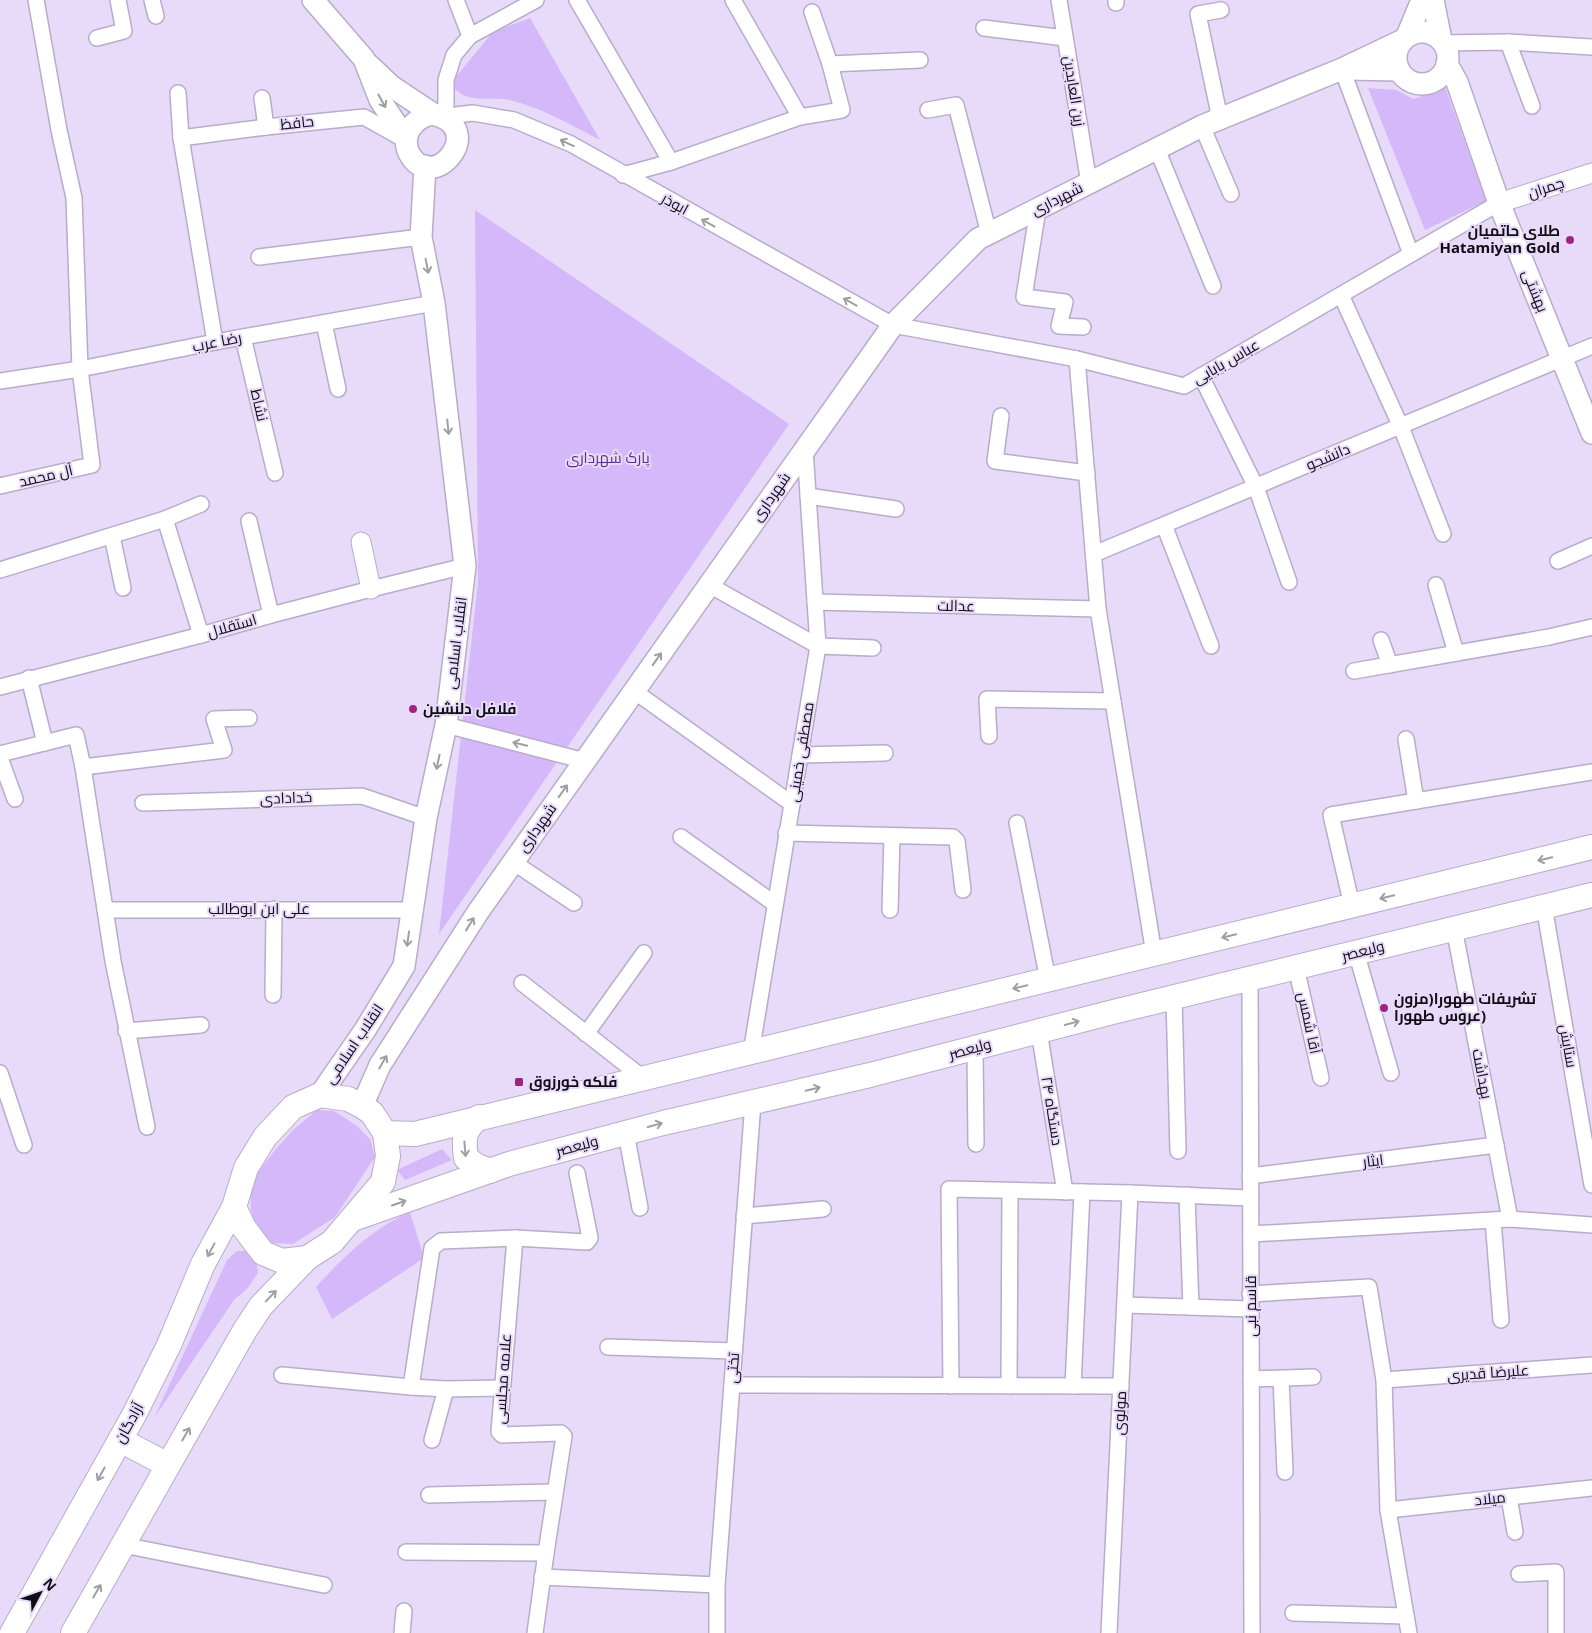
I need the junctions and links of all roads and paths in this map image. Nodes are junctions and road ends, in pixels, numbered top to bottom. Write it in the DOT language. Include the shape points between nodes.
graph roads {
  1 [pos="36,0"];
  2 [pos="118,0"];
  3 [pos="152,0"];
  4 [pos="313,0"];
  5 [pos="456,0"];
  6 [pos="536,0"];
  7 [pos="577,0"];
  8 [pos="733,0"];
  9 [pos="1059,0"];
  10 [pos="1422,0"];
  11 [pos="1433,0"];
  12 [pos="1221,10"];
  13 [pos="812,12"];
  14 [pos="156,16"];
  15 [pos="984,28"];
  16 [pos="470,36"];
  17 [pos="97,38"];
  18 [pos="1065,38"];
  19 [pos="1405,38"];
  20 [pos="1441,41"];
  21 [pos="1508,42"];
  22 [pos="1592,47"];
  23 [pos="364,59"];
  24 [pos="920,60"];
  25 [pos="830,64"];
  26 [pos="1447,64"];
  27 [pos="1342,69"];
  28 [pos="1399,70"];
  29 [pos="178,93"];
  30 [pos="262,98"];
  31 [pos="1532,106"];
  32 [pos="928,110"];
  33 [pos="443,114"];
  34 [pos="800,117"];
  35 [pos="1211,122"];
  36 [pos="266,127"];
  37 [pos="181,138"];
  38 [pos="407,140"];
  39 [pos="1157,149"];
  40 [pos="671,162"];
  41 [pos="425,166"];
  42 [pos="1592,173"];
  43 [pos="623,175"];
  44 [pos="1089,183"];
  45 [pos="1232,194"];
  46 [pos="1500,203"];
  47 [pos="1038,209"];
  48 [pos="989,234"];
  49 [pos="421,237"];
  50 [pos="1411,254"];
  51 [pos="259,257"];
  52 [pos="1213,286"];
  53 [pos="1341,295"];
  54 [pos="434,303"];
  55 [pos="324,323"];
  56 [pos="893,325"];
  57 [pos="1083,327"];
  58 [pos="243,337"];
  59 [pos="215,342"];
  60 [pos="1592,346"];
  61 [pos="1077,359"];
  62 [pos="1563,360"];
  63 [pos="80,369"];
  64 [pos="1201,376"];
  65 [pos="0,381"];
  66 [pos="338,389"];
  67 [pos="1001,416"];
  68 [pos="1401,427"];
  69 [pos="1592,433"];
  70 [pos="804,449"];
  71 [pos="1087,472"];
  72 [pos="275,473"];
  73 [pos="0,486"];
  74 [pos="1256,487"];
  75 [pos="808,496"];
  76 [pos="201,504"];
  77 [pos="896,509"];
  78 [pos="165,519"];
  79 [pos="249,521"];
  80 [pos="1164,525"];
  81 [pos="1443,534"];
  82 [pos="112,536"];
  83 [pos="361,542"];
  84 [pos="1592,546"];
  85 [pos="1094,554"];
  86 [pos="1558,561"];
  87 [pos="465,566"];
  88 [pos="0,570"];
  89 [pos="1288,582"];
  90 [pos="709,584"];
  91 [pos="1436,585"];
  92 [pos="123,588"];
  93 [pos="371,589"];
  94 [pos="815,602"];
  95 [pos="1098,609"];
  96 [pos="271,615"];
  97 [pos="1592,627"];
  98 [pos="201,635"];
  99 [pos="1381,640"];
  100 [pos="818,646"];
  101 [pos="1211,646"];
  102 [pos="873,648"];
  103 [pos="1456,654"];
  104 [pos="1390,665"];
  105 [pos="1354,671"];
  106 [pos="29,678"];
  107 [pos="0,687"];
  108 [pos="634,691"];
  109 [pos="1113,701"];
  110 [pos="249,718"];
  111 [pos="446,725"];
  112 [pos="989,736"];
  113 [pos="1406,739"];
  114 [pos="46,742"];
  115 [pos="884,752"];
  116 [pos="800,755"];
  117 [pos="0,756"];
  118 [pos="584,761"];
  119 [pos="83,767"];
  120 [pos="1592,772"];
  121 [pos="15,799"];
  122 [pos="1416,801"];
  123 [pos="143,803"];
  124 [pos="792,804"];
  125 [pos="426,818"];
  126 [pos="1017,823"];
  127 [pos="786,833"];
  128 [pos="892,836"];
  129 [pos="681,837"];
  130 [pos="1592,847"];
  131 [pos="513,862"];
  132 [pos="963,890"];
  133 [pos="1592,895"];
  134 [pos="574,904"];
  135 [pos="775,904"];
  136 [pos="1352,906"];
  137 [pos="1544,906"];
  138 [pos="274,909"];
  139 [pos="105,910"];
  140 [pos="412,910"];
  141 [pos="890,910"];
  142 [pos="1454,928"];
  143 [pos="1356,952"];
  144 [pos="644,953"];
  145 [pos="1154,954"];
  146 [pos="1296,967"];
  147 [pos="1250,978"];
  148 [pos="1048,980"];
  149 [pos="522,983"];
  150 [pos="273,995"];
  151 [pos="1174,997"];
  152 [pos="201,1025"];
  153 [pos="1039,1031"];
  154 [pos="126,1032"];
  155 [pos="586,1034"];
  156 [pos="976,1048"];
  157 [pos="751,1053"];
  158 [pos="0,1073"];
  159 [pos="1391,1073"];
  160 [pos="643,1078"];
  161 [pos="1321,1078"];
  162 [pos="320,1096"];
  163 [pos="752,1102"];
  164 [pos="362,1106"];
  165 [pos="479,1117"];
  166 [pos="147,1127"];
  167 [pos="385,1133"];
  168 [pos="626,1133"];
  169 [pos="976,1144"];
  170 [pos="24,1145"];
  171 [pos="1496,1145"];
  172 [pos="1178,1151"];
  173 [pos="490,1171"];
  174 [pos="577,1172"];
  175 [pos="1250,1176"];
  176 [pos="1592,1185"];
  177 [pos="1010,1191"];
  178 [pos="1065,1192"];
  179 [pos="1082,1192"];
  180 [pos="1130,1193"];
  181 [pos="1187,1195"];
  182 [pos="1250,1198"];
  183 [pos="234,1207"];
  184 [pos="640,1208"];
  185 [pos="823,1209"];
  186 [pos="744,1216"];
  187 [pos="353,1219"];
  188 [pos="1510,1219"];
  189 [pos="1493,1220"];
  190 [pos="1592,1225"];
  191 [pos="1251,1234"];
  192 [pos="515,1238"];
  193 [pos="308,1258"];
  194 [pos="1250,1294"];
  195 [pos="1125,1305"];
  196 [pos="1191,1307"];
  197 [pos="1251,1309"];
  198 [pos="1501,1320"];
  199 [pos="608,1346"];
  200 [pos="734,1352"];
  201 [pos="1592,1365"];
  202 [pos="282,1375"];
  203 [pos="1313,1377"];
  204 [pos="1281,1378"];
  205 [pos="1251,1379"];
  206 [pos="1384,1380"];
  207 [pos="732,1385"];
  208 [pos="951,1386"];
  209 [pos="1009,1386"];
  210 [pos="1074,1386"];
  211 [pos="1121,1386"];
  212 [pos="411,1387"];
  213 [pos="502,1388"];
  214 [pos="446,1389"];
  215 [pos="120,1440"];
  216 [pos="432,1440"];
  217 [pos="168,1465"];
  218 [pos="1285,1472"];
  219 [pos="1592,1488"];
  220 [pos="555,1492"];
  221 [pos="429,1495"];
  222 [pos="1509,1497"];
  223 [pos="1388,1510"];
  224 [pos="1515,1532"];
  225 [pos="124,1544"];
  226 [pos="406,1552"];
  227 [pos="546,1553"];
  228 [pos="1518,1574"];
  229 [pos="542,1577"];
  230 [pos="324,1585"];
  231 [pos="717,1585"];
  232 [pos="404,1611"];
  233 [pos="1293,1613"];
  234 [pos="1406,1616"];
  235 [pos="12,1633"];
  236 [pos="73,1633"];
  237 [pos="402,1633"];
  238 [pos="535,1633"];
  239 [pos="717,1633"];
  240 [pos="1109,1633"];
  241 [pos="1252,1633"];
  242 [pos="1409,1633"];
  243 [pos="1556,1633"];
  1 -- 63 [label="street" via="74,198"];
  2 -- 17 [label="street" via="124,31"];
  3 -- 14 [label="street"];
  4 -- 23 [label="main road"];
  5 -- 16 [label="street"];
  6 -- 16 [label="street"];
  7 -- 40 [label="street"];
  8 -- 34 [label="street"];
  9 -- 18 [label="street, زین العابدین"];
  10 -- 19 [label="main road"];
  11 -- 20 [label="main road"];
  12 -- 35 [label="street" via="1198,14"];
  13 -- 25 [label="street"];
  15 -- 18 [label="street"];
  16 -- 33 [label="street" via="454,55 446,80"];
  18 -- 44 [label="street, زین العابدین"];
  19 -- 20 [label="main road" via="1418,32 1430,33"];
  19 -- 27 [label="main road, شهرداری"];
  19 -- 28 [label="main road" via="1398,46"];
  20 -- 21 [label="street"];
  20 -- 26 [label="main road" via="1447,51"];
  21 -- 22 [label="street"];
  21 -- 31 [label="street"];
  23 -- 33 [label="main road" via="391,86"];
  23 -- 38 [label="main road, one-way" via="380,100"];
  24 -- 25 [label="street"];
  25 -- 34 [label="street" via="842,110"];
  26 -- 28 [label="main road" via="1441,75 1431,82 1419,84 1407,79"];
  26 -- 46 [label="main road, بهشتی" via="1457,82"];
  27 -- 28 [label="main road"];
  27 -- 35 [label="main road, شهرداری"];
  27 -- 50 [label="street"];
  29 -- 37 [label="street"];
  30 -- 36 [label="street"];
  32 -- 48 [label="street" via="956,105"];
  33 -- 38 [label="main road" via="426,115 415,122 408,131"];
  33 -- 41 [label="main road" via="456,132 456,148 448,161"];
  43 -- 33 [label="street, ابوذر, one-way" via="571,144 514,120 472,113"];
  34 -- 40 [label="street"];
  35 -- 39 [label="main road, شهرداری"];
  35 -- 45 [label="street"];
  36 -- 37 [label="street, حافظ"];
  36 -- 38 [label="street, حافظ" via="364,117"];
  37 -- 59 [label="street"];
  38 -- 41 [label="main road" via="412,157"];
  39 -- 44 [label="main road, شهرداری"];
  39 -- 52 [label="street"];
  40 -- 43 [label="street"];
  41 -- 49 [label="main road, انقلاب اسلامی"];
  42 -- 46 [label="street, چمران"];
  56 -- 43 [label="street, ابوذر, one-way"];
  44 -- 47 [label="main road, شهرداری"];
  46 -- 50 [label="street, عباس بابایی"];
  46 -- 62 [label="main road, بهشتی"];
  47 -- 48 [label="main road, شهرداری"];
  47 -- 57 [label="street" via="1024,297 1065,302 1059,326"];
  48 -- 56 [label="main road, شهرداری" via="978,239"];
  49 -- 51 [label="street"];
  49 -- 54 [label="main road, انقلاب اسلامی, one-way"];
  50 -- 53 [label="street, عباس بابایی"];
  53 -- 64 [label="street, عباس بابایی"];
  53 -- 68 [label="street"];
  54 -- 55 [label="street, رضا عرب"];
  54 -- 87 [label="main road, انقلاب اسلامی, one-way"];
  55 -- 58 [label="street, رضا عرب"];
  55 -- 66 [label="street"];
  56 -- 61 [label="street, عباس بابایی"];
  56 -- 70 [label="main road, شهرداری"];
  58 -- 59 [label="street, رضا عرب"];
  58 -- 72 [label="street, نشاط"];
  59 -- 63 [label="street, رضا عرب"];
  60 -- 62 [label="street, دانشجو"];
  61 -- 64 [label="street, عباس بابایی" via="1184,386"];
  61 -- 71 [label="street"];
  62 -- 68 [label="street, دانشجو"];
  62 -- 69 [label="main road, بهشتی"];
  63 -- 65 [label="street, رضا عرب"];
  63 -- 73 [label="street, آل محمد" via="92,465"];
  64 -- 74 [label="street"];
  67 -- 71 [label="street" via="995,461"];
  68 -- 74 [label="street, دانشجو"];
  68 -- 81 [label="street"];
  70 -- 75 [label="street, مصطفی خمینی"];
  70 -- 90 [label="main road, شهرداری"];
  71 -- 85 [label="street"];
  74 -- 80 [label="street, دانشجو"];
  74 -- 89 [label="street"];
  75 -- 77 [label="street"];
  75 -- 94 [label="street, مصطفی خمینی"];
  76 -- 78 [label="street"];
  78 -- 82 [label="street"];
  78 -- 98 [label="street"];
  79 -- 96 [label="street"];
  80 -- 85 [label="street, دانشجو"];
  80 -- 101 [label="street"];
  82 -- 88 [label="street"];
  82 -- 92 [label="street"];
  83 -- 93 [label="street"];
  84 -- 86 [label="street"];
  85 -- 95 [label="street"];
  87 -- 93 [label="street, استقلال"];
  87 -- 111 [label="main road, انقلاب اسلامی"];
  90 -- 100 [label="street"];
  108 -- 90 [label="main road, شهرداری, one-way"];
  91 -- 103 [label="street"];
  93 -- 96 [label="street, استقلال"];
  94 -- 95 [label="street, عدالت"];
  94 -- 100 [label="street, مصطفی خمینی"];
  95 -- 109 [label="street"];
  96 -- 98 [label="street, استقلال"];
  97 -- 103 [label="street"];
  98 -- 106 [label="street, استقلال"];
  99 -- 104 [label="street"];
  100 -- 102 [label="street"];
  100 -- 116 [label="street, مصطفی خمینی"];
  103 -- 104 [label="street"];
  104 -- 105 [label="street"];
  106 -- 107 [label="street, استقلال"];
  106 -- 114 [label="street"];
  108 -- 118 [label="main road, شهرداری"];
  108 -- 124 [label="street"];
  109 -- 112 [label="street" via="987,699"];
  109 -- 145 [label="street"];
  110 -- 119 [label="street" via="214,720 224,750"];
  118 -- 111 [label="street, one-way"];
  111 -- 125 [label="main road, انقلاب اسلامی, one-way"];
  113 -- 122 [label="street"];
  114 -- 117 [label="street"];
  114 -- 119 [label="street" via="76,735"];
  115 -- 116 [label="street"];
  116 -- 124 [label="street, مصطفی خمینی"];
  117 -- 121 [label="street"];
  131 -- 118 [label="main road, شهرداری, one-way"];
  119 -- 139 [label="street"];
  120 -- 122 [label="street"];
  122 -- 136 [label="street" via="1331,814"];
  123 -- 125 [label="street, خدادادی" via="362,796"];
  124 -- 127 [label="street, مصطفی خمینی"];
  125 -- 140 [label="main road, انقلاب اسلامی"];
  126 -- 148 [label="street"];
  127 -- 128 [label="street"];
  127 -- 135 [label="street, مصطفی خمینی"];
  128 -- 132 [label="street" via="956,839"];
  128 -- 141 [label="street"];
  129 -- 135 [label="street"];
  130 -- 136 [label="main road, one-way"];
  131 -- 134 [label="street"];
  164 -- 131 [label="main road, شهرداری, one-way" via="380,1065"];
  133 -- 137 [label="main road, ولیعصر"];
  135 -- 157 [label="street, مصطفی خمینی"];
  136 -- 145 [label="main road, one-way"];
  137 -- 142 [label="main road, ولیعصر"];
  137 -- 176 [label="street, ستایش"];
  138 -- 139 [label="street, علی ابن ابوطالب"];
  138 -- 140 [label="street, علی ابن ابوطالب"];
  138 -- 150 [label="street"];
  139 -- 154 [label="street"];
  140 -- 162 [label="main road, انقلاب اسلامی, one-way" via="404,966"];
  142 -- 143 [label="main road, ولیعصر"];
  142 -- 171 [label="street, بهداشت"];
  143 -- 146 [label="main road, ولیعصر"];
  143 -- 159 [label="street"];
  144 -- 155 [label="street"];
  145 -- 148 [label="main road"];
  146 -- 147 [label="main road, ولیعصر"];
  146 -- 161 [label="street, آقا شمس"];
  147 -- 151 [label="main road, ولیعصر"];
  147 -- 175 [label="street, قاسم نبی"];
  148 -- 157 [label="main road, one-way"];
  149 -- 155 [label="street"];
  153 -- 151 [label="main road, ولیعصر, one-way"];
  151 -- 172 [label="street"];
  152 -- 154 [label="street"];
  153 -- 156 [label="main road, ولیعصر"];
  153 -- 178 [label="street, ۲۴ دستگاه"];
  154 -- 166 [label="street"];
  155 -- 160 [label="street"];
  163 -- 156 [label="main road, ولیعصر, one-way"];
  156 -- 169 [label="street"];
  157 -- 160 [label="main road"];
  158 -- 170 [label="street"];
  160 -- 165 [label="main road"];
  162 -- 164 [label="main road" via="348,1099"];
  162 -- 183 [label="main road" via="293,1107 265,1137 246,1168"];
  168 -- 163 [label="main road, ولیعصر, one-way"];
  163 -- 186 [label="street, تختی"];
  164 -- 167 [label="main road" via="372,1113"];
  165 -- 167 [label="main road" via="415,1134"];
  165 -- 173 [label="main road, one-way" via="468,1127 464,1142 466,1158"];
  167 -- 187 [label="main road" via="388,1156 383,1182"];
  168 -- 173 [label="main road, ولیعصر"];
  168 -- 184 [label="street"];
  171 -- 175 [label="street, ایثار"];
  171 -- 188 [label="street, بهداشت"];
  187 -- 173 [label="main road, ولیعصر, one-way"];
  174 -- 192 [label="street" via="590,1238 587,1242"];
  175 -- 182 [label="street, قاسم نبی"];
  177 -- 178 [label="street"];
  177 -- 208 [label="street" via="949,1190"];
  177 -- 209 [label="street"];
  178 -- 179 [label="street"];
  179 -- 180 [label="street"];
  179 -- 210 [label="street"];
  180 -- 181 [label="street"];
  180 -- 195 [label="street, مولوی"];
  181 -- 182 [label="street"];
  181 -- 196 [label="street"];
  182 -- 191 [label="street, قاسم نبی"];
  183 -- 193 [label="main road" via="244,1228 263,1253 282,1261"];
  183 -- 215 [label="main road, آزادگان, one-way" via="203,1264 169,1345"];
  185 -- 186 [label="street"];
  186 -- 200 [label="street, تختی"];
  187 -- 193 [label="main road" via="332,1242"];
  188 -- 189 [label="street"];
  188 -- 190 [label="street"];
  189 -- 191 [label="street"];
  189 -- 198 [label="street"];
  191 -- 194 [label="street, قاسم نبی"];
  192 -- 212 [label="street" via="441,1240 432,1248"];
  192 -- 213 [label="street, علامه مجلسی"];
  217 -- 193 [label="main road, one-way" via="261,1306"];
  194 -- 197 [label="street, قاسم نبی"];
  194 -- 206 [label="street" via="1369,1287"];
  195 -- 196 [label="street"];
  195 -- 211 [label="street, مولوی"];
  196 -- 197 [label="street"];
  197 -- 205 [label="street, قاسم نبی"];
  199 -- 200 [label="street"];
  200 -- 207 [label="street, تختی"];
  201 -- 206 [label="street, علیرضا قدیری"];
  202 -- 212 [label="street"];
  203 -- 204 [label="street"];
  204 -- 205 [label="street"];
  204 -- 218 [label="street"];
  205 -- 241 [label="street, قاسم نبی"];
  206 -- 223 [label="street"];
  207 -- 208 [label="street"];
  207 -- 231 [label="street, تختی"];
  208 -- 209 [label="street"];
  209 -- 210 [label="street"];
  210 -- 211 [label="street"];
  211 -- 240 [label="street, مولوی"];
  212 -- 214 [label="street"];
  213 -- 214 [label="street"];
  213 -- 220 [label="street, علامه مجلسی" via="500,1434 563,1434"];
  214 -- 216 [label="street"];
  215 -- 217 [label="main road"];
  215 -- 235 [label="main road, آزادگان, one-way"];
  217 -- 225 [label="main road"];
  219 -- 222 [label="street, میلاد"];
  220 -- 221 [label="street"];
  220 -- 227 [label="street, علامه مجلسی"];
  222 -- 223 [label="street, میلاد"];
  222 -- 224 [label="street"];
  223 -- 234 [label="street"];
  225 -- 230 [label="street"];
  236 -- 225 [label="main road, one-way"];
  226 -- 227 [label="street"];
  227 -- 229 [label="street, علامه مجلسی"];
  228 -- 243 [label="street" via="1556,1572"];
  229 -- 231 [label="street"];
  229 -- 238 [label="street, علامه مجلسی"];
  231 -- 239 [label="street, تختی"];
  232 -- 237 [label="street"];
  233 -- 234 [label="street"];
  234 -- 242 [label="street"];
}
